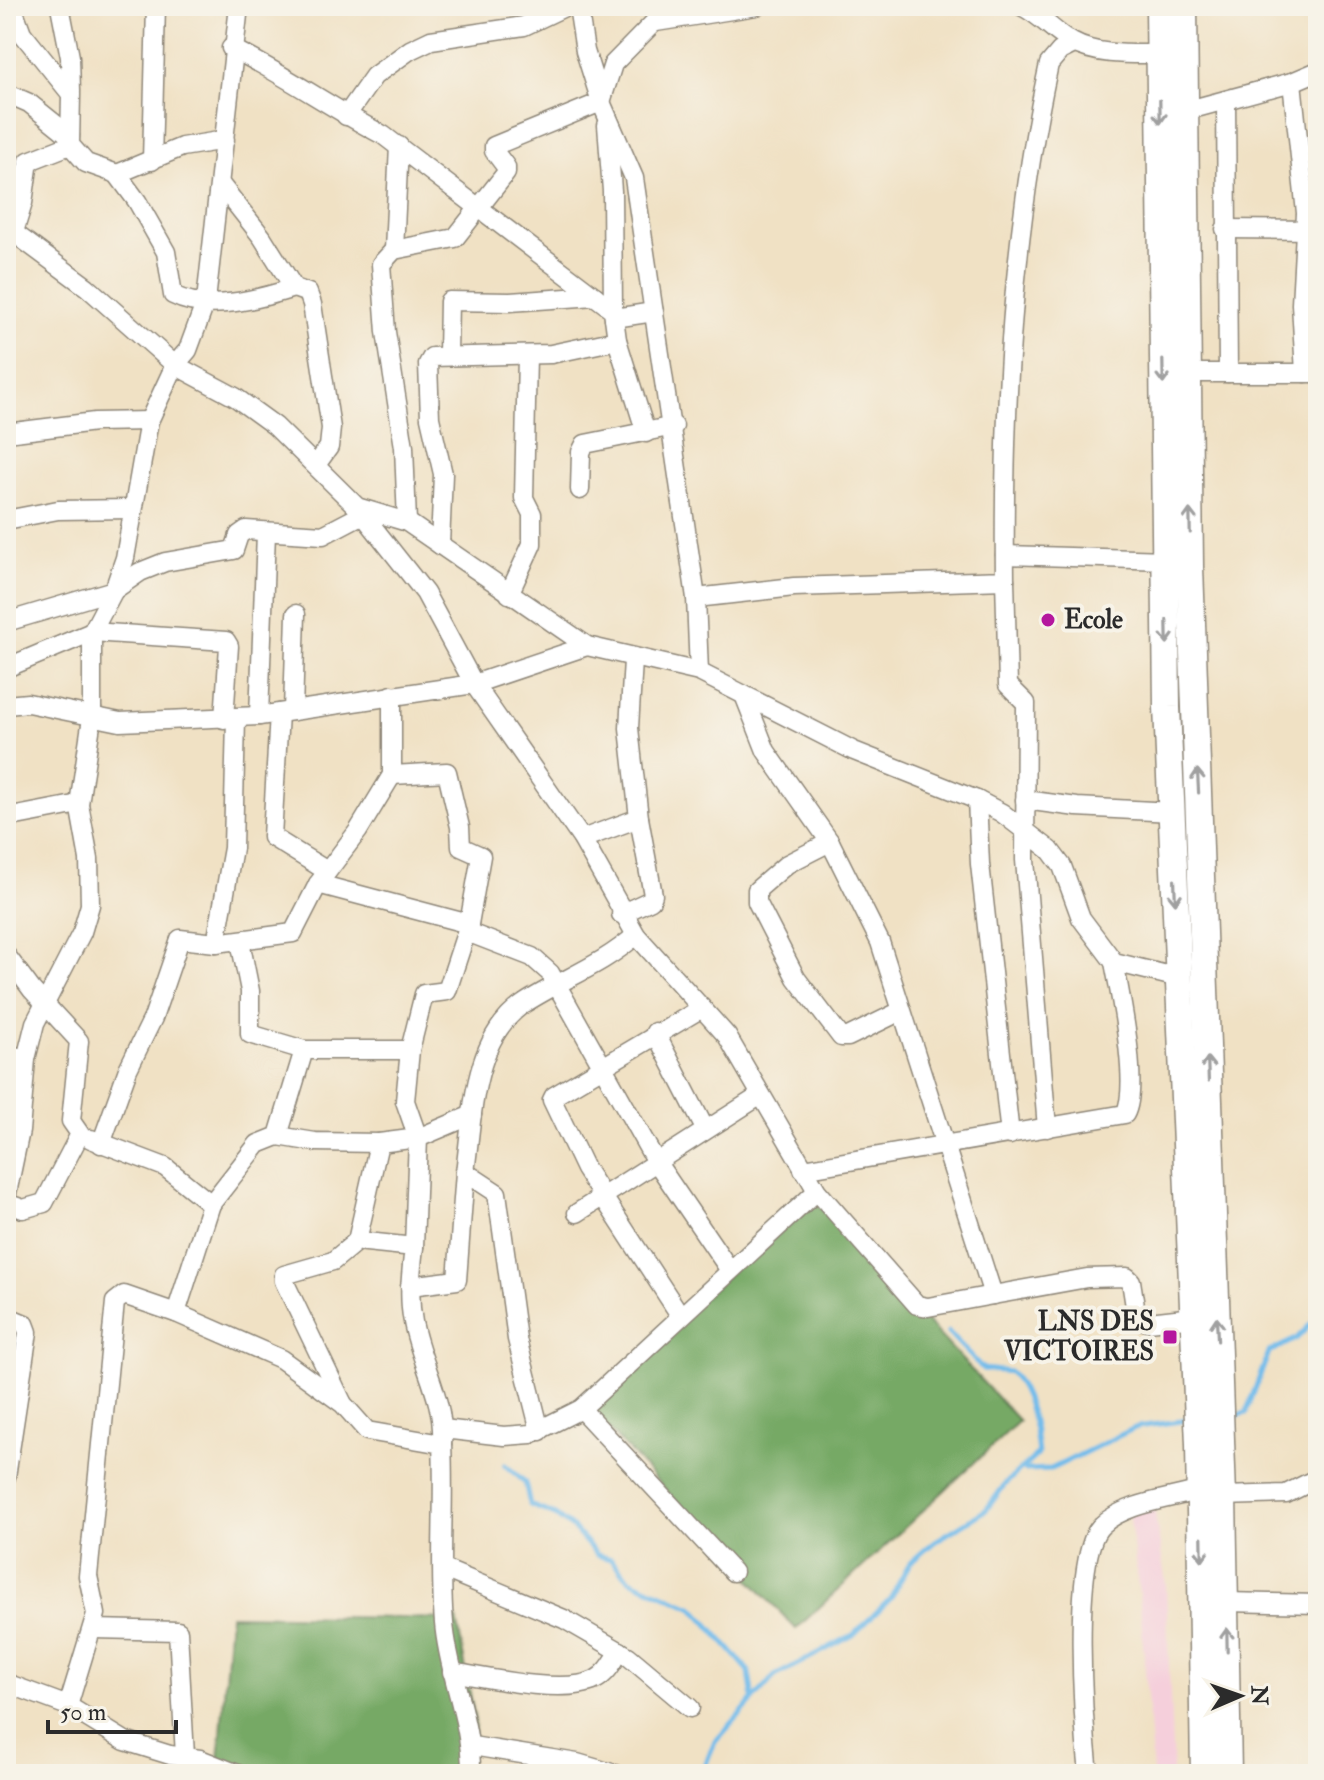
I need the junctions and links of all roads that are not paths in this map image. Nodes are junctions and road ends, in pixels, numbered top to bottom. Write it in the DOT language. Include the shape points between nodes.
graph roads {
  1 [pos="12,6"];
  2 [pos="60,6"];
  3 [pos="156,6"];
  4 [pos="239,6"];
  5 [pos="565,6"];
  6 [pos="578,6"];
  7 [pos="670,6"];
  8 [pos="757,6"];
  9 [pos="1021,6"];
  10 [pos="1055,6"];
  11 [pos="1159,6"];
  12 [pos="1184,6"];
  13 [pos="656,22"];
  14 [pos="1052,27"];
  15 [pos="1074,44"];
  16 [pos="231,48"];
  17 [pos="1159,54"];
  18 [pos="1049,64"];
  19 [pos="1318,71"];
  20 [pos="1292,82"];
  21 [pos="6,93"];
  22 [pos="71,94"];
  23 [pos="1226,100"];
  24 [pos="604,108"];
  25 [pos="1185,111"];
  26 [pos="346,116"];
  27 [pos="70,140"];
  28 [pos="225,140"];
  29 [pos="399,146"];
  30 [pos="152,161"];
  31 [pos="117,174"];
  32 [pos="221,185"];
  33 [pos="475,208"];
  34 [pos="1225,229"];
  35 [pos="10,230"];
  36 [pos="1312,230"];
  37 [pos="394,250"];
  38 [pos="294,288"];
  39 [pos="595,296"];
  40 [pos="206,301"];
  41 [pos="654,312"];
  42 [pos="614,314"];
  43 [pos="617,340"];
  44 [pos="448,354"];
  45 [pos="527,355"];
  46 [pos="175,365"];
  47 [pos="1188,373"];
  48 [pos="1228,373"];
  49 [pos="1312,373"];
  50 [pos="149,421"];
  51 [pos="674,426"];
  52 [pos="6,433"];
  53 [pos="646,433"];
  54 [pos="316,465"];
  55 [pos="580,490"];
  56 [pos="132,509"];
  57 [pos="360,510"];
  58 [pos="6,520"];
  59 [pos="407,522"];
  60 [pos="266,533"];
  61 [pos="440,545"];
  62 [pos="1005,555"];
  63 [pos="1166,560"];
  64 [pos="1005,580"];
  65 [pos="114,590"];
  66 [pos="509,594"];
  67 [pos="696,598"];
  68 [pos="296,614"];
  69 [pos="6,622"];
  70 [pos="92,632"];
  71 [pos="587,646"];
  72 [pos="633,660"];
  73 [pos="6,668"];
  74 [pos="699,672"];
  75 [pos="474,684"];
  76 [pos="392,695"];
  77 [pos="744,695"];
  78 [pos="6,705"];
  79 [pos="286,712"];
  80 [pos="259,716"];
  81 [pos="92,718"];
  82 [pos="230,718"];
  83 [pos="392,775"];
  84 [pos="977,800"];
  85 [pos="1025,800"];
  86 [pos="79,804"];
  87 [pos="1172,812"];
  88 [pos="6,818"];
  89 [pos="639,818"];
  90 [pos="1026,830"];
  91 [pos="582,839"];
  92 [pos="830,842"];
  93 [pos="323,878"];
  94 [pos="621,914"];
  95 [pos="468,928"];
  96 [pos="636,935"];
  97 [pos="240,941"];
  98 [pos="216,943"];
  99 [pos="6,955"];
  100 [pos="1114,962"];
  101 [pos="1179,978"];
  102 [pos="559,986"];
  103 [pos="43,1003"];
  104 [pos="702,1008"];
  105 [pos="901,1011"];
  106 [pos="655,1032"];
  107 [pos="304,1050"];
  108 [pos="410,1050"];
  109 [pos="6,1054"];
  110 [pos="26,1059"];
  111 [pos="604,1066"];
  112 [pos="761,1095"];
  113 [pos="472,1115"];
  114 [pos="1047,1128"];
  115 [pos="705,1129"];
  116 [pos="80,1134"];
  117 [pos="1010,1135"];
  118 [pos="278,1136"];
  119 [pos="418,1138"];
  120 [pos="379,1143"];
  121 [pos="101,1144"];
  122 [pos="943,1146"];
  123 [pos="655,1160"];
  124 [pos="803,1169"];
  125 [pos="465,1172"];
  126 [pos="817,1191"];
  127 [pos="603,1194"];
  128 [pos="6,1200"];
  129 [pos="211,1204"];
  130 [pos="577,1213"];
  131 [pos="357,1241"];
  132 [pos="414,1247"];
  133 [pos="729,1269"];
  134 [pos="410,1286"];
  135 [pos="993,1295"];
  136 [pos="176,1313"];
  137 [pos="680,1315"];
  138 [pos="6,1316"];
  139 [pos="1193,1317"];
  140 [pos="343,1404"];
  141 [pos="1209,1407"];
  142 [pos="581,1409"];
  143 [pos="540,1431"];
  144 [pos="443,1436"];
  145 [pos="6,1477"];
  146 [pos="1318,1478"];
  147 [pos="1212,1493"];
  148 [pos="444,1569"];
  149 [pos="733,1572"];
  150 [pos="1226,1602"];
  151 [pos="1318,1604"];
  152 [pos="94,1629"];
  153 [pos="620,1651"];
  154 [pos="452,1672"];
  155 [pos="6,1683"];
  156 [pos="68,1706"];
  157 [pos="690,1708"];
  158 [pos="472,1746"];
  159 [pos="185,1756"];
  160 [pos="238,1774"];
  161 [pos="471,1774"];
  162 [pos="615,1774"];
  163 [pos="1089,1774"];
  164 [pos="1204,1774"];
  165 [pos="1228,1774"];
  1 -- 22 [label="street" via="22,33"];
  2 -- 22 [label="street"];
  3 -- 30 [label="street"];
  4 -- 16 [label="street"];
  5 -- 26 [label="street" via="524,26 431,40 410,50 374,76"];
  6 -- 24 [label="street" via="585,51"];
  7 -- 13 [label="street"];
  8 -- 13 [label="street"];
  9 -- 14 [label="street"];
  10 -- 14 [label="street"];
  11 -- 17 [label="street"];
  12 -- 25 [label="street"];
  13 -- 24 [label="street" via="613,64"];
  14 -- 15 [label="street"];
  14 -- 18 [label="street"];
  15 -- 17 [label="street"];
  15 -- 18 [label="street"];
  16 -- 26 [label="street"];
  16 -- 28 [label="street"];
  17 -- 63 [label="street, one-way"];
  18 -- 62 [label="street" via="1020,232"];
  19 -- 20 [label="street"];
  20 -- 23 [label="street"];
  20 -- 36 [label="street"];
  21 -- 27 [label="street" via="29,103"];
  22 -- 27 [label="street"];
  23 -- 25 [label="street"];
  23 -- 34 [label="street"];
  24 -- 33 [label="street" via="496,145 494,151 507,171"];
  24 -- 41 [label="street" via="634,178"];
  24 -- 42 [label="street"];
  25 -- 47 [label="street"];
  26 -- 29 [label="street"];
  27 -- 31 [label="street" via="86,163"];
  27 -- 35 [label="street" via="29,161 23,203"];
  28 -- 30 [label="street" via="182,147"];
  28 -- 32 [label="street"];
  29 -- 33 [label="street"];
  29 -- 37 [label="street"];
  30 -- 31 [label="street"];
  31 -- 40 [label="street" via="161,241 173,295"];
  32 -- 38 [label="street"];
  32 -- 40 [label="street"];
  33 -- 37 [label="street" via="450,241"];
  33 -- 39 [label="street"];
  34 -- 36 [label="street"];
  34 -- 48 [label="street"];
  35 -- 46 [label="street" via="87,287"];
  36 -- 49 [label="street" via="1301,304"];
  37 -- 59 [label="street" via="380,270 404,447"];
  38 -- 40 [label="street" via="258,299"];
  38 -- 54 [label="street" via="308,293 312,304 330,407 329,447"];
  39 -- 42 [label="street"];
  39 -- 44 [label="street" via="449,301"];
  40 -- 46 [label="street" via="188,350"];
  41 -- 42 [label="street"];
  41 -- 51 [label="street"];
  42 -- 43 [label="street"];
  43 -- 45 [label="street"];
  43 -- 53 [label="street"];
  44 -- 45 [label="street"];
  44 -- 61 [label="street" via="434,355 428,364 430,418 443,474"];
  45 -- 66 [label="street" via="524,498 532,514 532,544"];
  46 -- 50 [label="street"];
  46 -- 54 [label="street" via="235,397"];
  47 -- 48 [label="street"];
  141 -- 47 [label="street, one-way"];
  48 -- 49 [label="street"];
  50 -- 52 [label="street"];
  50 -- 56 [label="street"];
  51 -- 53 [label="street"];
  51 -- 67 [label="street"];
  53 -- 55 [label="street" via="582,446"];
  54 -- 57 [label="street"];
  56 -- 58 [label="street" via="58,510"];
  56 -- 65 [label="street"];
  57 -- 59 [label="street"];
  57 -- 60 [label="street" via="323,535"];
  57 -- 75 [label="street" via="425,593"];
  59 -- 61 [label="street"];
  60 -- 65 [label="street" via="243,531 234,550 165,562"];
  60 -- 80 [label="street"];
  61 -- 66 [label="street"];
  62 -- 63 [label="street"];
  62 -- 64 [label="street"];
  63 -- 87 [label="street, one-way"];
  64 -- 67 [label="street" via="794,587"];
  64 -- 85 [label="street" via="1008,685 1026,703"];
  65 -- 69 [label="street"];
  65 -- 70 [label="street"];
  66 -- 71 [label="street"];
  67 -- 74 [label="street"];
  68 -- 79 [label="street"];
  70 -- 73 [label="street"];
  70 -- 81 [label="street"];
  70 -- 82 [label="street" via="228,642"];
  71 -- 72 [label="street"];
  71 -- 75 [label="street"];
  72 -- 74 [label="street"];
  72 -- 89 [label="street" via="629,728"];
  74 -- 77 [label="street"];
  75 -- 76 [label="street"];
  75 -- 91 [label="street"];
  76 -- 79 [label="street"];
  76 -- 83 [label="street"];
  77 -- 84 [label="street" via="854,751"];
  77 -- 92 [label="street" via="766,751"];
  78 -- 81 [label="street" via="28,703"];
  79 -- 80 [label="street"];
  79 -- 93 [label="street" via="272,837"];
  80 -- 82 [label="street"];
  81 -- 82 [label="street" via="163,723"];
  81 -- 86 [label="street"];
  82 -- 98 [label="street" via="233,848"];
  83 -- 93 [label="street"];
  83 -- 95 [label="street" via="448,774 461,847 481,856"];
  84 -- 90 [label="street"];
  84 -- 117 [label="street"];
  85 -- 87 [label="street"];
  85 -- 90 [label="street"];
  86 -- 88 [label="street"];
  86 -- 103 [label="street" via="90,905 82,932"];
  87 -- 101 [label="street, one-way"];
  89 -- 91 [label="street"];
  89 -- 94 [label="street" via="653,895"];
  90 -- 100 [label="street" via="1062,866 1081,918"];
  90 -- 114 [label="street"];
  91 -- 94 [label="street"];
  92 -- 105 [label="street" via="880,942"];
  92 -- 105 [label="street" via="770,875 757,890 757,902 796,978 841,1037"];
  93 -- 95 [label="street"];
  93 -- 97 [label="street" via="293,933"];
  94 -- 96 [label="street"];
  95 -- 102 [label="street" via="532,957"];
  95 -- 108 [label="street" via="447,991 424,994"];
  96 -- 102 [label="street"];
  96 -- 104 [label="street"];
  97 -- 98 [label="street"];
  97 -- 107 [label="street" via="250,991 250,1034"];
  98 -- 121 [label="street" via="180,939"];
  99 -- 103 [label="street"];
  100 -- 101 [label="street"];
  100 -- 114 [label="street" via="1124,1018 1129,1108 1120,1117"];
  101 -- 139 [label="street"];
  102 -- 111 [label="street"];
  102 -- 113 [label="street" via="525,1003 502,1024 483,1063"];
  103 -- 110 [label="street"];
  103 -- 116 [label="street" via="79,1041 71,1121"];
  104 -- 106 [label="street"];
  104 -- 112 [label="street" via="737,1049"];
  105 -- 122 [label="street"];
  106 -- 111 [label="street"];
  106 -- 115 [label="street"];
  107 -- 108 [label="street"];
  107 -- 118 [label="street"];
  108 -- 119 [label="street" via="405,1101"];
  109 -- 110 [label="street"];
  110 -- 128 [label="street" via="20,1131"];
  111 -- 123 [label="street"];
  111 -- 127 [label="street" via="552,1100"];
  112 -- 115 [label="street"];
  112 -- 124 [label="street"];
  113 -- 119 [label="street"];
  113 -- 125 [label="street"];
  114 -- 117 [label="street"];
  115 -- 123 [label="street"];
  116 -- 121 [label="street"];
  116 -- 128 [label="street" via="44,1203 23,1209"];
  117 -- 122 [label="street"];
  118 -- 120 [label="street"];
  118 -- 129 [label="street" via="258,1144"];
  119 -- 120 [label="street"];
  119 -- 132 [label="street"];
  120 -- 131 [label="street"];
  121 -- 129 [label="street" via="165,1167"];
  122 -- 124 [label="street"];
  122 -- 135 [label="street"];
  123 -- 127 [label="street"];
  123 -- 133 [label="street"];
  124 -- 126 [label="street"];
  125 -- 134 [label="street" via="457,1280"];
  125 -- 143 [label="street" via="497,1193 517,1339"];
  126 -- 133 [label="street"];
  126 -- 135 [label="street" via="917,1305"];
  127 -- 130 [label="street"];
  127 -- 137 [label="street"];
  129 -- 136 [label="street"];
  131 -- 132 [label="street"];
  131 -- 140 [label="street" via="333,1261 284,1278"];
  132 -- 134 [label="street"];
  133 -- 137 [label="street"];
  134 -- 144 [label="street" via="413,1323 438,1393"];
  135 -- 139 [label="street" via="1087,1278 1127,1277 1137,1319"];
  136 -- 140 [label="street" via="281,1359"];
  136 -- 152 [label="street" via="132,1296 115,1302 88,1576 96,1608"];
  137 -- 142 [label="street"];
  138 -- 145 [label="street" via="25,1324 28,1332"];
  139 -- 141 [label="street"];
  140 -- 144 [label="street" via="367,1431"];
  141 -- 147 [label="street"];
  142 -- 143 [label="street"];
  142 -- 149 [label="street"];
  143 -- 144 [label="street"];
  144 -- 148 [label="street"];
  146 -- 147 [label="street" via="1286,1494"];
  147 -- 150 [label="street"];
  147 -- 163 [label="street" via="1118,1514 1096,1532 1081,1592"];
  147 -- 164 [label="street, one-way"];
  148 -- 153 [label="street" via="552,1613"];
  148 -- 154 [label="street" via="443,1620"];
  150 -- 151 [label="street"];
  165 -- 150 [label="street, one-way"];
  152 -- 156 [label="street"];
  152 -- 159 [label="street" via="178,1631"];
  153 -- 154 [label="street" via="591,1682 525,1684"];
  153 -- 157 [label="street"];
  154 -- 158 [label="street"];
  155 -- 156 [label="street"];
  156 -- 159 [label="street" via="125,1741"];
  158 -- 161 [label="street"];
  158 -- 162 [label="street"];
  159 -- 160 [label="street"];
}
